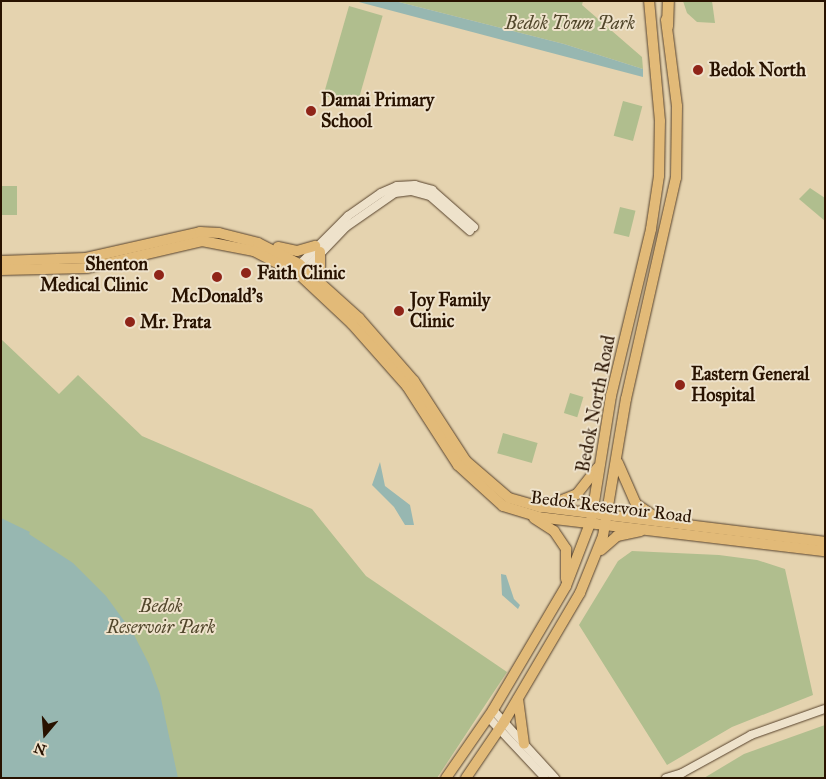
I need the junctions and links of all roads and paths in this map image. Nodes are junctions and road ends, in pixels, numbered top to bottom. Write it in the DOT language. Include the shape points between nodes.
graph roads {
  1 [pos="649,1"];
  2 [pos="664,1"];
  3 [pos="668,1"];
  4 [pos="667,26"];
  5 [pos="258,243"];
  6 [pos="318,249"];
  7 [pos="1,261"];
  8 [pos="300,269"];
  9 [pos="1,270"];
  10 [pos="320,281"];
  11 [pos="617,457"];
  12 [pos="601,461"];
  13 [pos="541,507"];
  14 [pos="517,512"];
  15 [pos="592,516"];
  16 [pos="607,518"];
  17 [pos="658,519"];
  18 [pos="664,530"];
  19 [pos="825,542"];
  20 [pos="825,551"];
  21 [pos="596,557"];
  22 [pos="566,586"];
  23 [pos="518,699"];
  24 [pos="825,709"];
  25 [pos="490,713"];
  26 [pos="502,726"];
  27 [pos="524,744"];
  28 [pos="681,775"];
  29 [pos="446,778"];
  30 [pos="466,778"];
  31 [pos="545,778"];
  32 [pos="555,778"];
  33 [pos="666,778"];
  1 -- 12 [label="main road, Bedok North Road" via="660,121 659,176 651,229 611,396"];
  2 -- 4 [label="main road, Bedok North Road"];
  3 -- 4 [label="highway"];
  4 -- 11 [label="main road, Bedok North Road" via="677,106 676,178 626,399"];
  5 -- 6 [label="main road" via="297,251"];
  5 -- 7 [label="main road, Bedok Reservoir Road" via="200,232 86,258"];
  5 -- 8 [label="main road, Bedok Reservoir Road"];
  6 -- 6 [label="street" via="372,198 397,186 415,185 432,190 460,213 472,229 434,198 419,192 403,192 388,196 367,210"];
  6 -- 8 [label="street"];
  6 -- 10 [label="main road"];
  8 -- 9 [label="main road, Bedok Reservoir Road" via="245,248 202,241 87,268"];
  8 -- 10 [label="main road, Bedok Reservoir Road"];
  8 -- 14 [label="main road, Bedok Reservoir Road" via="402,380 468,477 489,496"];
  10 -- 13 [label="main road, Bedok Reservoir Road" via="359,318 414,381 474,470 505,496"];
  11 -- 16 [label="main road, Bedok North Road"];
  11 -- 17 [label="main road" via="622,477 636,504"];
  12 -- 13 [label="main road" via="591,481 577,494"];
  12 -- 15 [label="main road, Bedok North Road"];
  13 -- 15 [label="main road, Bedok Reservoir Road"];
  14 -- 15 [label="main road, Bedok Reservoir Road"];
  14 -- 22 [label="main road" via="544,523 566,549"];
  15 -- 16 [label="main road, Bedok Reservoir Road"];
  15 -- 22 [label="main road, Bedok North Road"];
  16 -- 17 [label="main road, Bedok Reservoir Road"];
  16 -- 18 [label="main road, Bedok Reservoir Road"];
  16 -- 21 [label="main road, Bedok North Road"];
  17 -- 19 [label="main road, Bedok Reservoir Road"];
  18 -- 20 [label="main road, Bedok Reservoir Road"];
  18 -- 21 [label="main road" via="617,536"];
  21 -- 23 [label="main road, Bedok North Road" via="580,593"];
  22 -- 25 [label="main road, Bedok North Road"];
  23 -- 26 [label="main road, Bedok North Road"];
  23 -- 27 [label="main road"];
  24 -- 28 [label="street" via="751,735"];
  25 -- 26 [label="street"];
  25 -- 29 [label="main road, Bedok North Road"];
  26 -- 27 [label="street"];
  26 -- 30 [label="main road, Bedok North Road"];
  26 -- 31 [label="street"];
  27 -- 32 [label="street"];
  28 -- 33 [label="street"];
}
